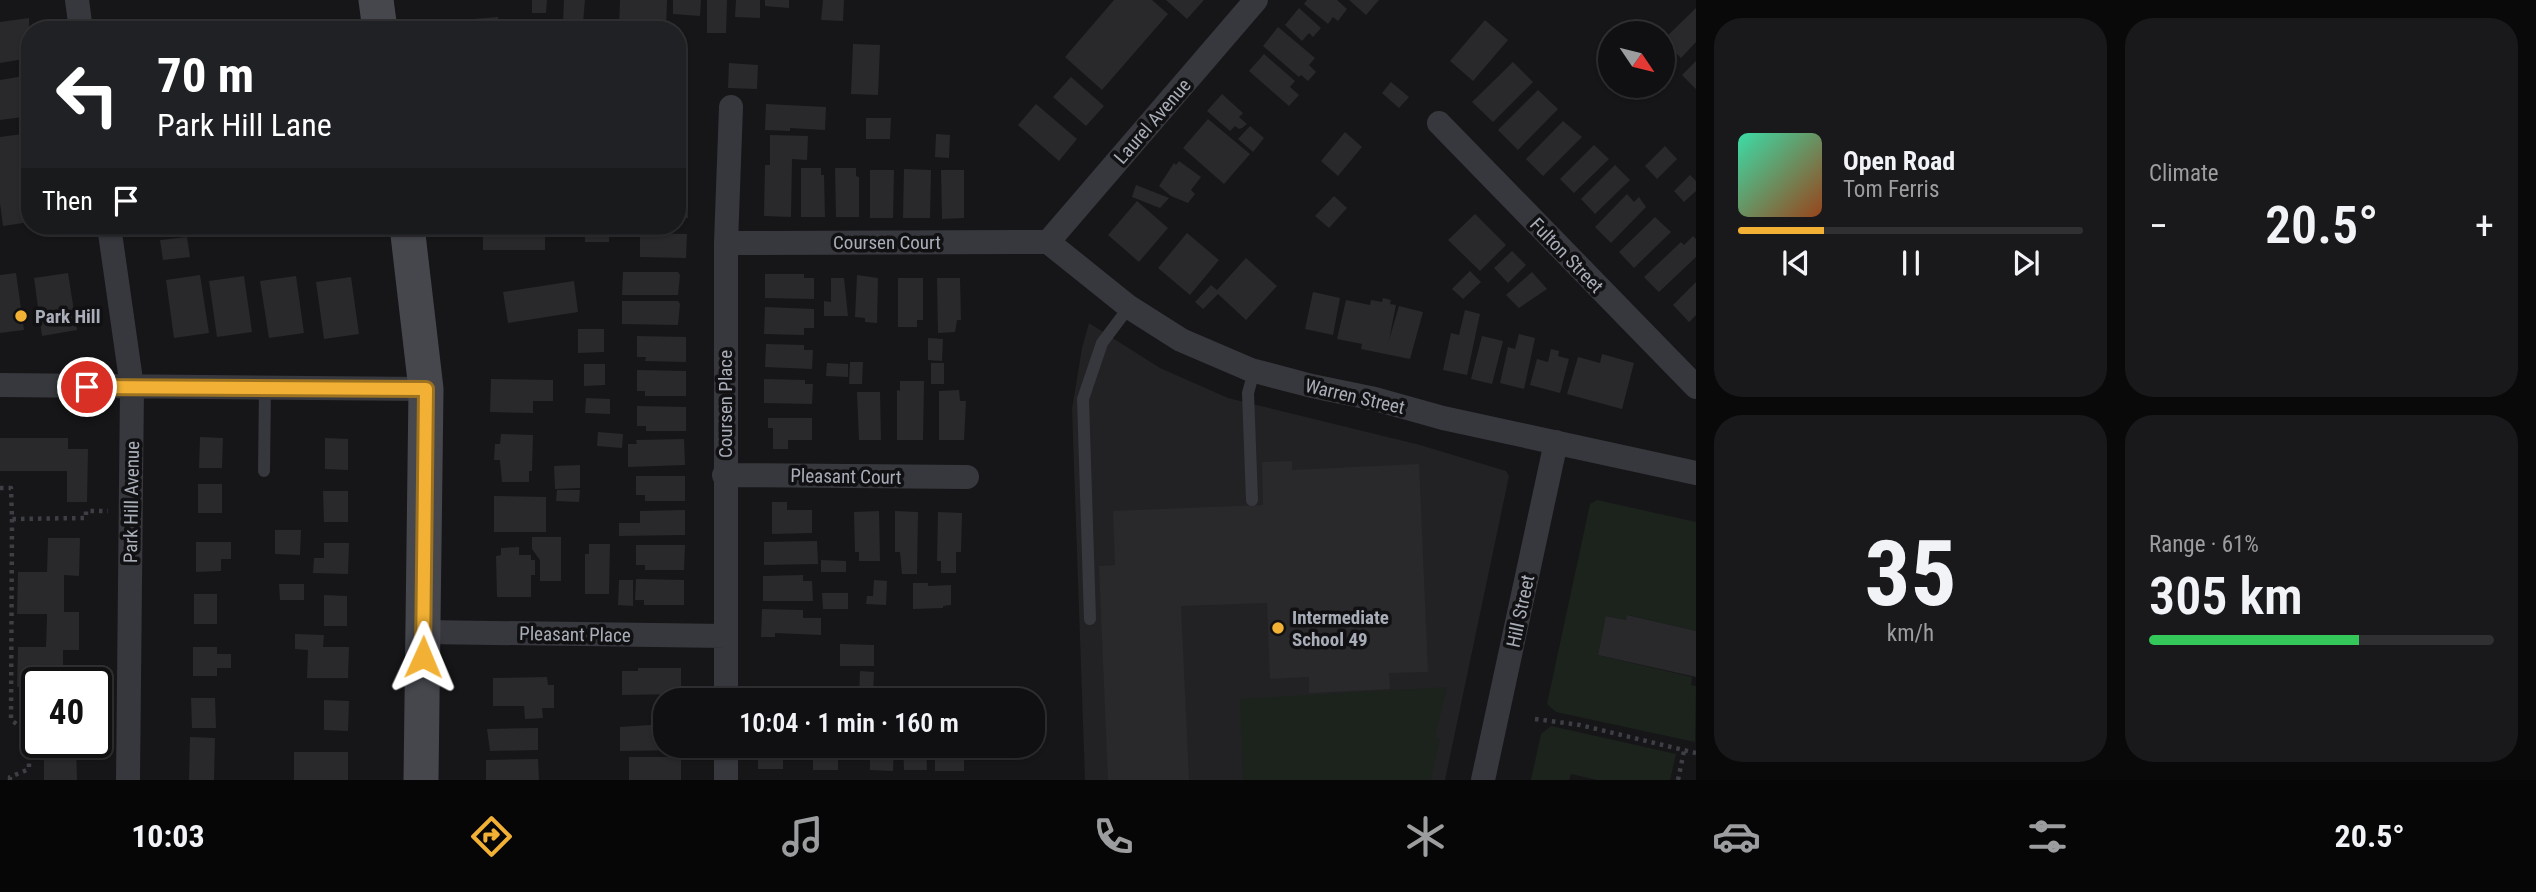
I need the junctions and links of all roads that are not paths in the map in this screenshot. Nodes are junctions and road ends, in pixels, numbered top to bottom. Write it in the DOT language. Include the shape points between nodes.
graph roads {
  1 [pos="77,0"];
  2 [pos="376,0"];
  3 [pos="1256,0"];
  4 [pos="80,21"];
  5 [pos="379,21"];
  6 [pos="731,107"];
  7 [pos="1438,123"];
  8 [pos="110,235"];
  9 [pos="408,235"];
  10 [pos="1048,242"];
  11 [pos="726,243"];
  12 [pos="1129,307"];
  13 [pos="1254,371"];
  14 [pos="0,385"];
  15 [pos="132,387"];
  16 [pos="1696,387"];
  17 [pos="265,388"];
  18 [pos="426,389"];
  19 [pos="1556,442"];
  20 [pos="264,471"];
  21 [pos="1696,473"];
  22 [pos="724,475"];
  23 [pos="967,477"];
  24 [pos="1252,499"];
  25 [pos="1090,619"];
  26 [pos="424,632"];
  27 [pos="726,636"];
  28 [pos="726,688"];
  29 [pos="726,758"];
  30 [pos="128,780"];
  31 [pos="421,780"];
  32 [pos="726,780"];
  33 [pos="1483,780"];
  1 -- 4 [label="street"];
  2 -- 5 [label="street"];
  3 -- 10 [label="street, Laurel Avenue"];
  6 -- 11 [label="street, Coursen Place"];
  7 -- 16 [label="street, Fulton Street"];
  8 -- 15 [label="street, Park Hill Avenue"];
  9 -- 18 [label="street"];
  10 -- 11 [label="street, Coursen Court"];
  10 -- 12 [label="street, Warren Street"];
  11 -- 22 [label="street, Coursen Place"];
  12 -- 13 [label="street, Warren Street" via="1181,340"];
  12 -- 25 [label="lane" via="1102,343 1083,399"];
  13 -- 19 [label="street, Warren Street"];
  13 -- 24 [label="lane" via="1248,393"];
  14 -- 15 [label="street"];
  15 -- 17 [label="street"];
  15 -- 30 [label="street, Park Hill Avenue"];
  17 -- 18 [label="street"];
  17 -- 20 [label="lane"];
  18 -- 26 [label="street"];
  19 -- 21 [label="street, Warren Street"];
  19 -- 33 [label="street, Hill Street"];
  22 -- 23 [label="street, Pleasant Court"];
  22 -- 27 [label="street, Coursen Place"];
  26 -- 27 [label="street, Pleasant Place"];
  26 -- 31 [label="street"];
  27 -- 28 [label="street, Coursen Place"];
  29 -- 32 [label="street"];
}
